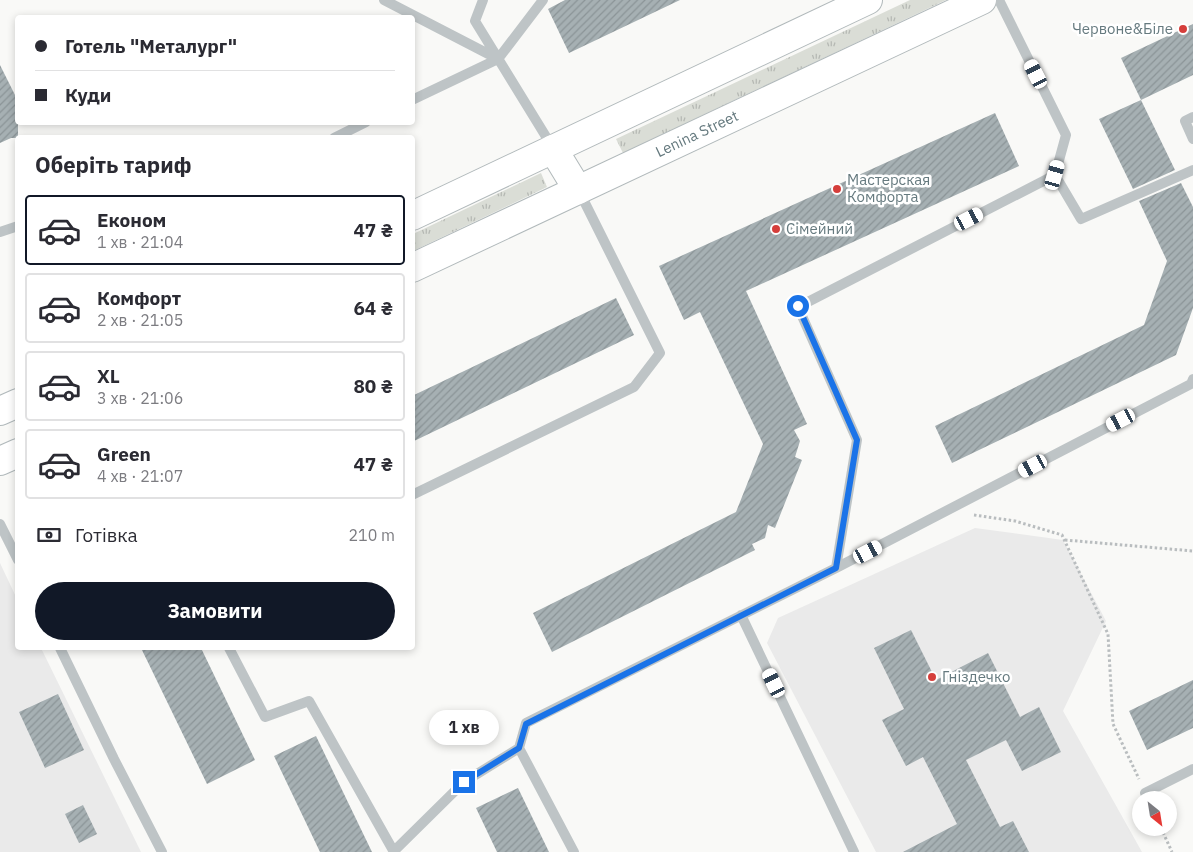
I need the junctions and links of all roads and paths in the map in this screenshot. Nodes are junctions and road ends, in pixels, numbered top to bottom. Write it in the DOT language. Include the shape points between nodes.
graph roads {
  1 [pos="384,0"];
  2 [pos="483,0"];
  3 [pos="544,0"];
  4 [pos="868,0"];
  5 [pos="982,0"];
  6 [pos="999,0"];
  7 [pos="413,15"];
  8 [pos="415,16"];
  9 [pos="498,59"];
  10 [pos="415,99"];
  11 [pos="1193,117"];
  12 [pos="360,125"];
  13 [pos="340,135"];
  14 [pos="1193,139"];
  15 [pos="553,149"];
  16 [pos="1193,170"];
  17 [pos="1055,175"];
  18 [pos="578,190"];
  19 [pos="415,215"];
  20 [pos="15,227"];
  21 [pos="0,232"];
  22 [pos="415,267"];
  23 [pos="1193,379"];
  24 [pos="15,404"];
  25 [pos="0,411"];
  26 [pos="15,454"];
  27 [pos="0,461"];
  28 [pos="415,494"];
  29 [pos="946,511"];
  30 [pos="0,524"];
  31 [pos="1065,540"];
  32 [pos="1193,551"];
  33 [pos="15,554"];
  34 [pos="836,568"];
  35 [pos="741,616"];
  36 [pos="61,650"];
  37 [pos="230,650"];
  38 [pos="519,748"];
  39 [pos="1193,769"];
  40 [pos="1146,791"];
  41 [pos="1148,791"];
  42 [pos="1165,836"];
  43 [pos="394,851"];
  44 [pos="162,852"];
  45 [pos="574,852"];
  46 [pos="854,852"];
  47 [pos="1172,852"];
  1 -- 7 [label="lane"];
  2 -- 9 [label="lane" via="475,21"];
  3 -- 9 [label="lane"];
  4 -- 15 [label="street"];
  5 -- 18 [label="street, Lenina Street"];
  6 -- 17 [label="lane" via="1066,134"];
  8 -- 9 [label="lane"];
  9 -- 10 [label="lane"];
  9 -- 15 [label="lane"];
  11 -- 14 [label="lane" via="1185,121"];
  12 -- 13 [label="lane"];
  15 -- 18 [label="street"];
  15 -- 19 [label="street"];
  16 -- 17 [label="lane" via="1081,219"];
  17 -- 34 [label="lane" via="798,306 857,440"];
  18 -- 22 [label="street, Lenina Street"];
  18 -- 28 [label="lane" via="660,353 634,387"];
  20 -- 21 [label="lane"];
  23 -- 29 [label="lane" via="1191,384"];
  24 -- 25 [label="street"];
  26 -- 27 [label="street"];
  29 -- 31 [label="path" via="1015,521 1062,535"];
  29 -- 34 [label="lane"];
  30 -- 33 [label="lane"];
  31 -- 32 [label="path"];
  31 -- 40 [label="path" via="1108,634 1113,724"];
  34 -- 35 [label="lane"];
  35 -- 38 [label="lane" via="526,724"];
  35 -- 46 [label="lane"];
  36 -- 44 [label="lane"];
  37 -- 43 [label="lane" via="265,717 309,701"];
  38 -- 43 [label="lane" via="464,782"];
  38 -- 45 [label="lane"];
  39 -- 41 [label="lane"];
  42 -- 47 [label="path"];
}
